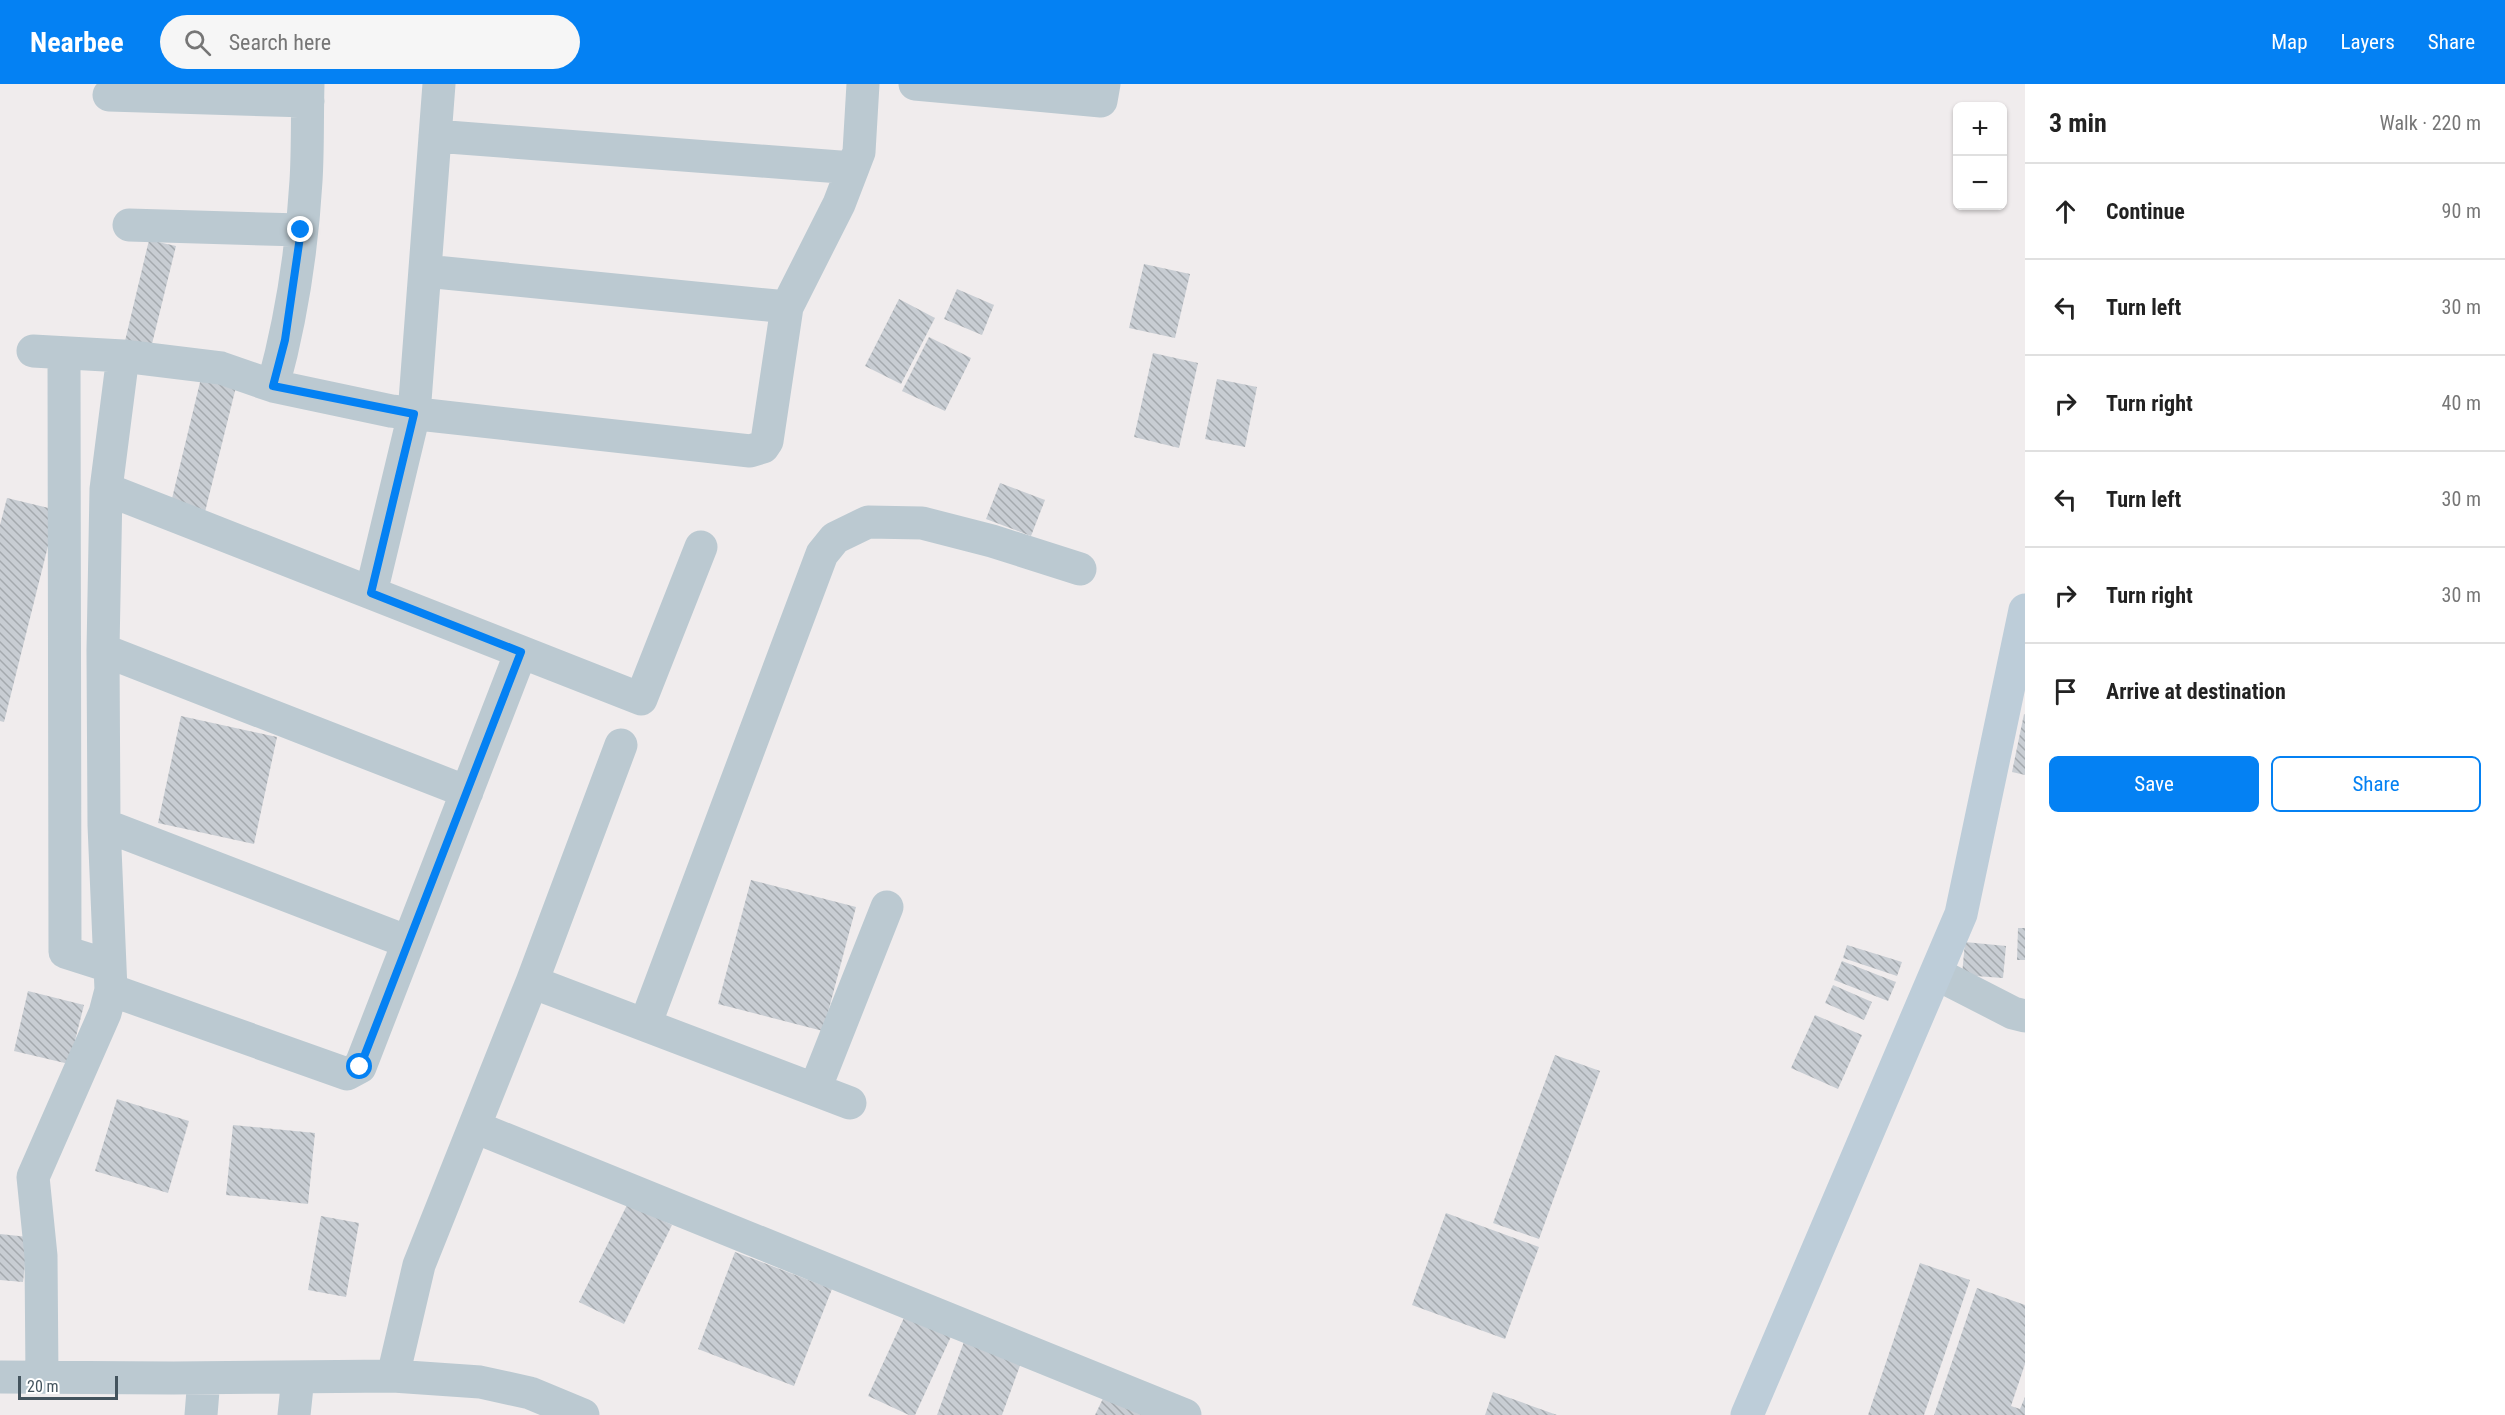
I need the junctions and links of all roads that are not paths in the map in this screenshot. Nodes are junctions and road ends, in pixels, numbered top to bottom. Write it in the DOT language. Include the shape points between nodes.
graph roads {
  1 [pos="439,84"];
  2 [pos="863,84"];
  3 [pos="915,84"];
  4 [pos="1104,84"];
  5 [pos="308,92"];
  6 [pos="109,95"];
  7 [pos="435,136"];
  8 [pos="853,168"];
  9 [pos="129,225"];
  10 [pos="301,230"];
  11 [pos="424,272"];
  12 [pos="787,307"];
  13 [pos="123,356"];
  14 [pos="273,386"];
  15 [pos="414,414"];
  16 [pos="106,489"];
  17 [pos="701,546"];
  18 [pos="1080,569"];
  19 [pos="371,593"];
  20 [pos="2025,610"];
  21 [pos="103,650"];
  22 [pos="521,652"];
  23 [pos="621,745"];
  24 [pos="467,792"];
  25 [pos="104,825"];
  26 [pos="887,907"];
  27 [pos="65,908"];
  28 [pos="107,911"];
  29 [pos="408,942"];
  30 [pos="1937,974"];
  31 [pos="110,978"];
  32 [pos="532,982"];
  33 [pos="2025,1016"];
  34 [pos="645,1025"];
  35 [pos="815,1089"];
  36 [pos="850,1103"];
  37 [pos="475,1127"];
  38 [pos="393,1376"];
  39 [pos="0,1377"];
  40 [pos="42,1377"];
  41 [pos="298,1377"];
  42 [pos="204,1378"];
  43 [pos="201,1415"];
  44 [pos="294,1415"];
  45 [pos="583,1415"];
  46 [pos="1185,1415"];
  47 [pos="1747,1415"];
  1 -- 7 [label="street"];
  2 -- 8 [label="street" via="859,152"];
  3 -- 4 [label="street" via="1101,100"];
  5 -- 6 [label="street"];
  5 -- 10 [label="street"];
  7 -- 8 [label="street"];
  7 -- 11 [label="street"];
  8 -- 12 [label="street"];
  9 -- 10 [label="street"];
  10 -- 14 [label="street" via="285,340"];
  11 -- 12 [label="street"];
  11 -- 15 [label="street"];
  12 -- 15 [label="street" via="767,441 763,447 750,451"];
  13 -- 14 [label="street" via="221,368"];
  13 -- 16 [label="street"];
  13 -- 27 [label="street" via="49,352"];
  14 -- 15 [label="street"];
  15 -- 19 [label="street"];
  16 -- 19 [label="street"];
  16 -- 21 [label="street"];
  17 -- 22 [label="street" via="641,699"];
  18 -- 34 [label="street" via="922,523 868,522 835,538 822,554"];
  19 -- 22 [label="street"];
  20 -- 30 [label="street" via="1961,914"];
  21 -- 24 [label="street"];
  21 -- 25 [label="street"];
  22 -- 24 [label="street"];
  23 -- 32 [label="street"];
  24 -- 29 [label="street"];
  25 -- 28 [label="street"];
  25 -- 29 [label="street"];
  26 -- 35 [label="street"];
  27 -- 28 [label="street"];
  27 -- 31 [label="street" via="65,952"];
  28 -- 31 [label="street"];
  29 -- 31 [label="street" via="360,1067 346,1074"];
  30 -- 33 [label="street"];
  30 -- 47 [label="street"];
  31 -- 40 [label="street" via="105,1012 33,1177 41,1256"];
  32 -- 34 [label="street"];
  32 -- 37 [label="street"];
  34 -- 35 [label="street"];
  35 -- 36 [label="street"];
  37 -- 38 [label="street" via="419,1265"];
  37 -- 46 [label="street"];
  38 -- 41 [label="street"];
  38 -- 45 [label="street" via="480,1382 530,1393"];
  39 -- 40 [label="street"];
  40 -- 42 [label="street"];
  41 -- 42 [label="street"];
  41 -- 44 [label="street"];
  42 -- 43 [label="street"];
}
